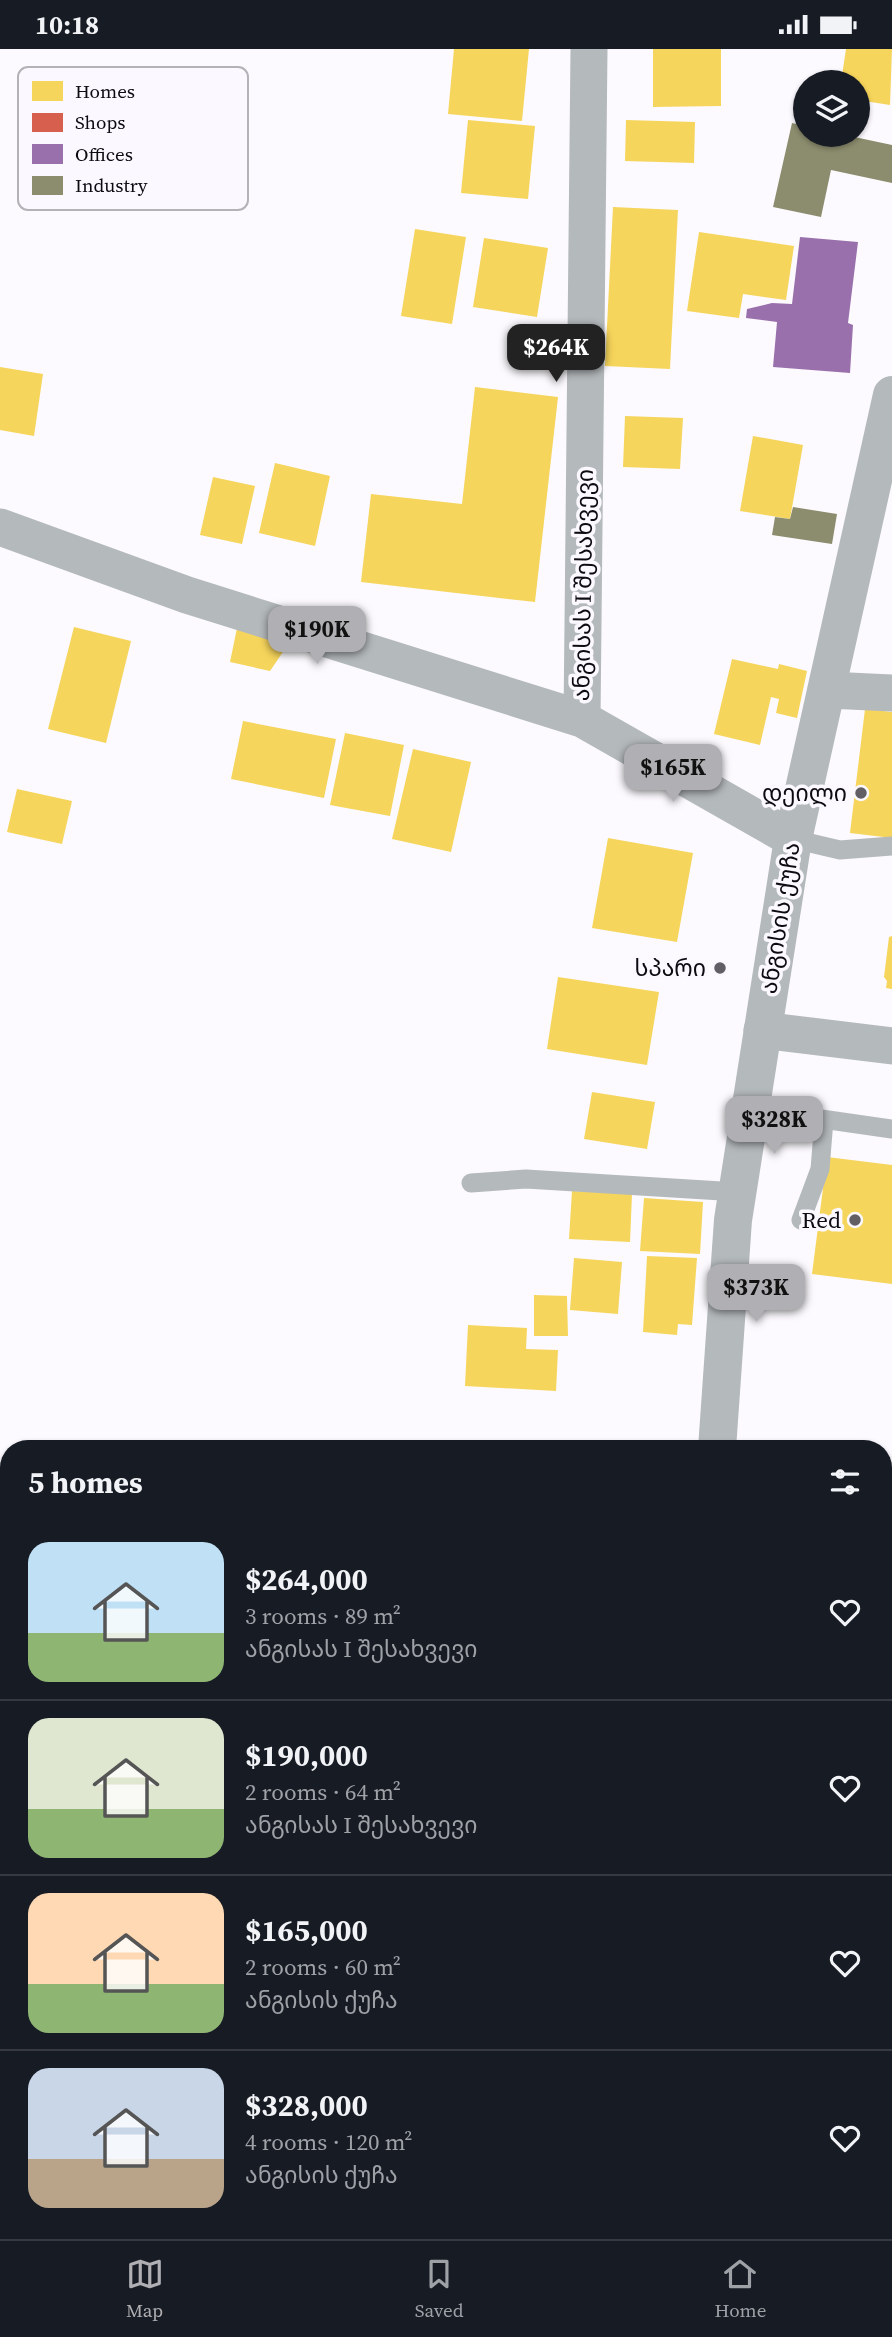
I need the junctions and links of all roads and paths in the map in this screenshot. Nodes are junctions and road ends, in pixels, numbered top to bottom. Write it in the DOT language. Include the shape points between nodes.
graph roads {
  1 [pos="589,49"];
  2 [pos="892,395"];
  3 [pos="0,527"];
  4 [pos="828,690"];
  5 [pos="892,692"];
  6 [pos="582,719"];
  7 [pos="793,839"];
  8 [pos="892,846"];
  9 [pos="762,1030"];
  10 [pos="892,1046"];
  11 [pos="752,1109"];
  12 [pos="824,1120"];
  13 [pos="892,1129"];
  14 [pos="471,1183"];
  15 [pos="737,1192"];
  16 [pos="801,1220"];
  17 [pos="719,1440"];
  1 -- 6 [label="street, ანგისას I შესახვევი"];
  2 -- 4 [label="street, ანგისის ქუჩა"];
  3 -- 6 [label="street, ანგისას I შესახვევი" via="187,595"];
  4 -- 5 [label="street"];
  4 -- 7 [label="street, ანგისის ქუჩა"];
  6 -- 7 [label="street"];
  7 -- 8 [label="lane" via="840,850"];
  7 -- 9 [label="street, ანგისის ქუჩა"];
  9 -- 10 [label="street"];
  9 -- 11 [label="street, ანგისის ქუჩა"];
  11 -- 12 [label="lane"];
  11 -- 15 [label="street, ანგისის ქუჩა"];
  12 -- 13 [label="lane"];
  12 -- 16 [label="lane" via="820,1169"];
  14 -- 15 [label="lane" via="526,1179"];
  15 -- 17 [label="street, ანგისის ქუჩა"];
}
